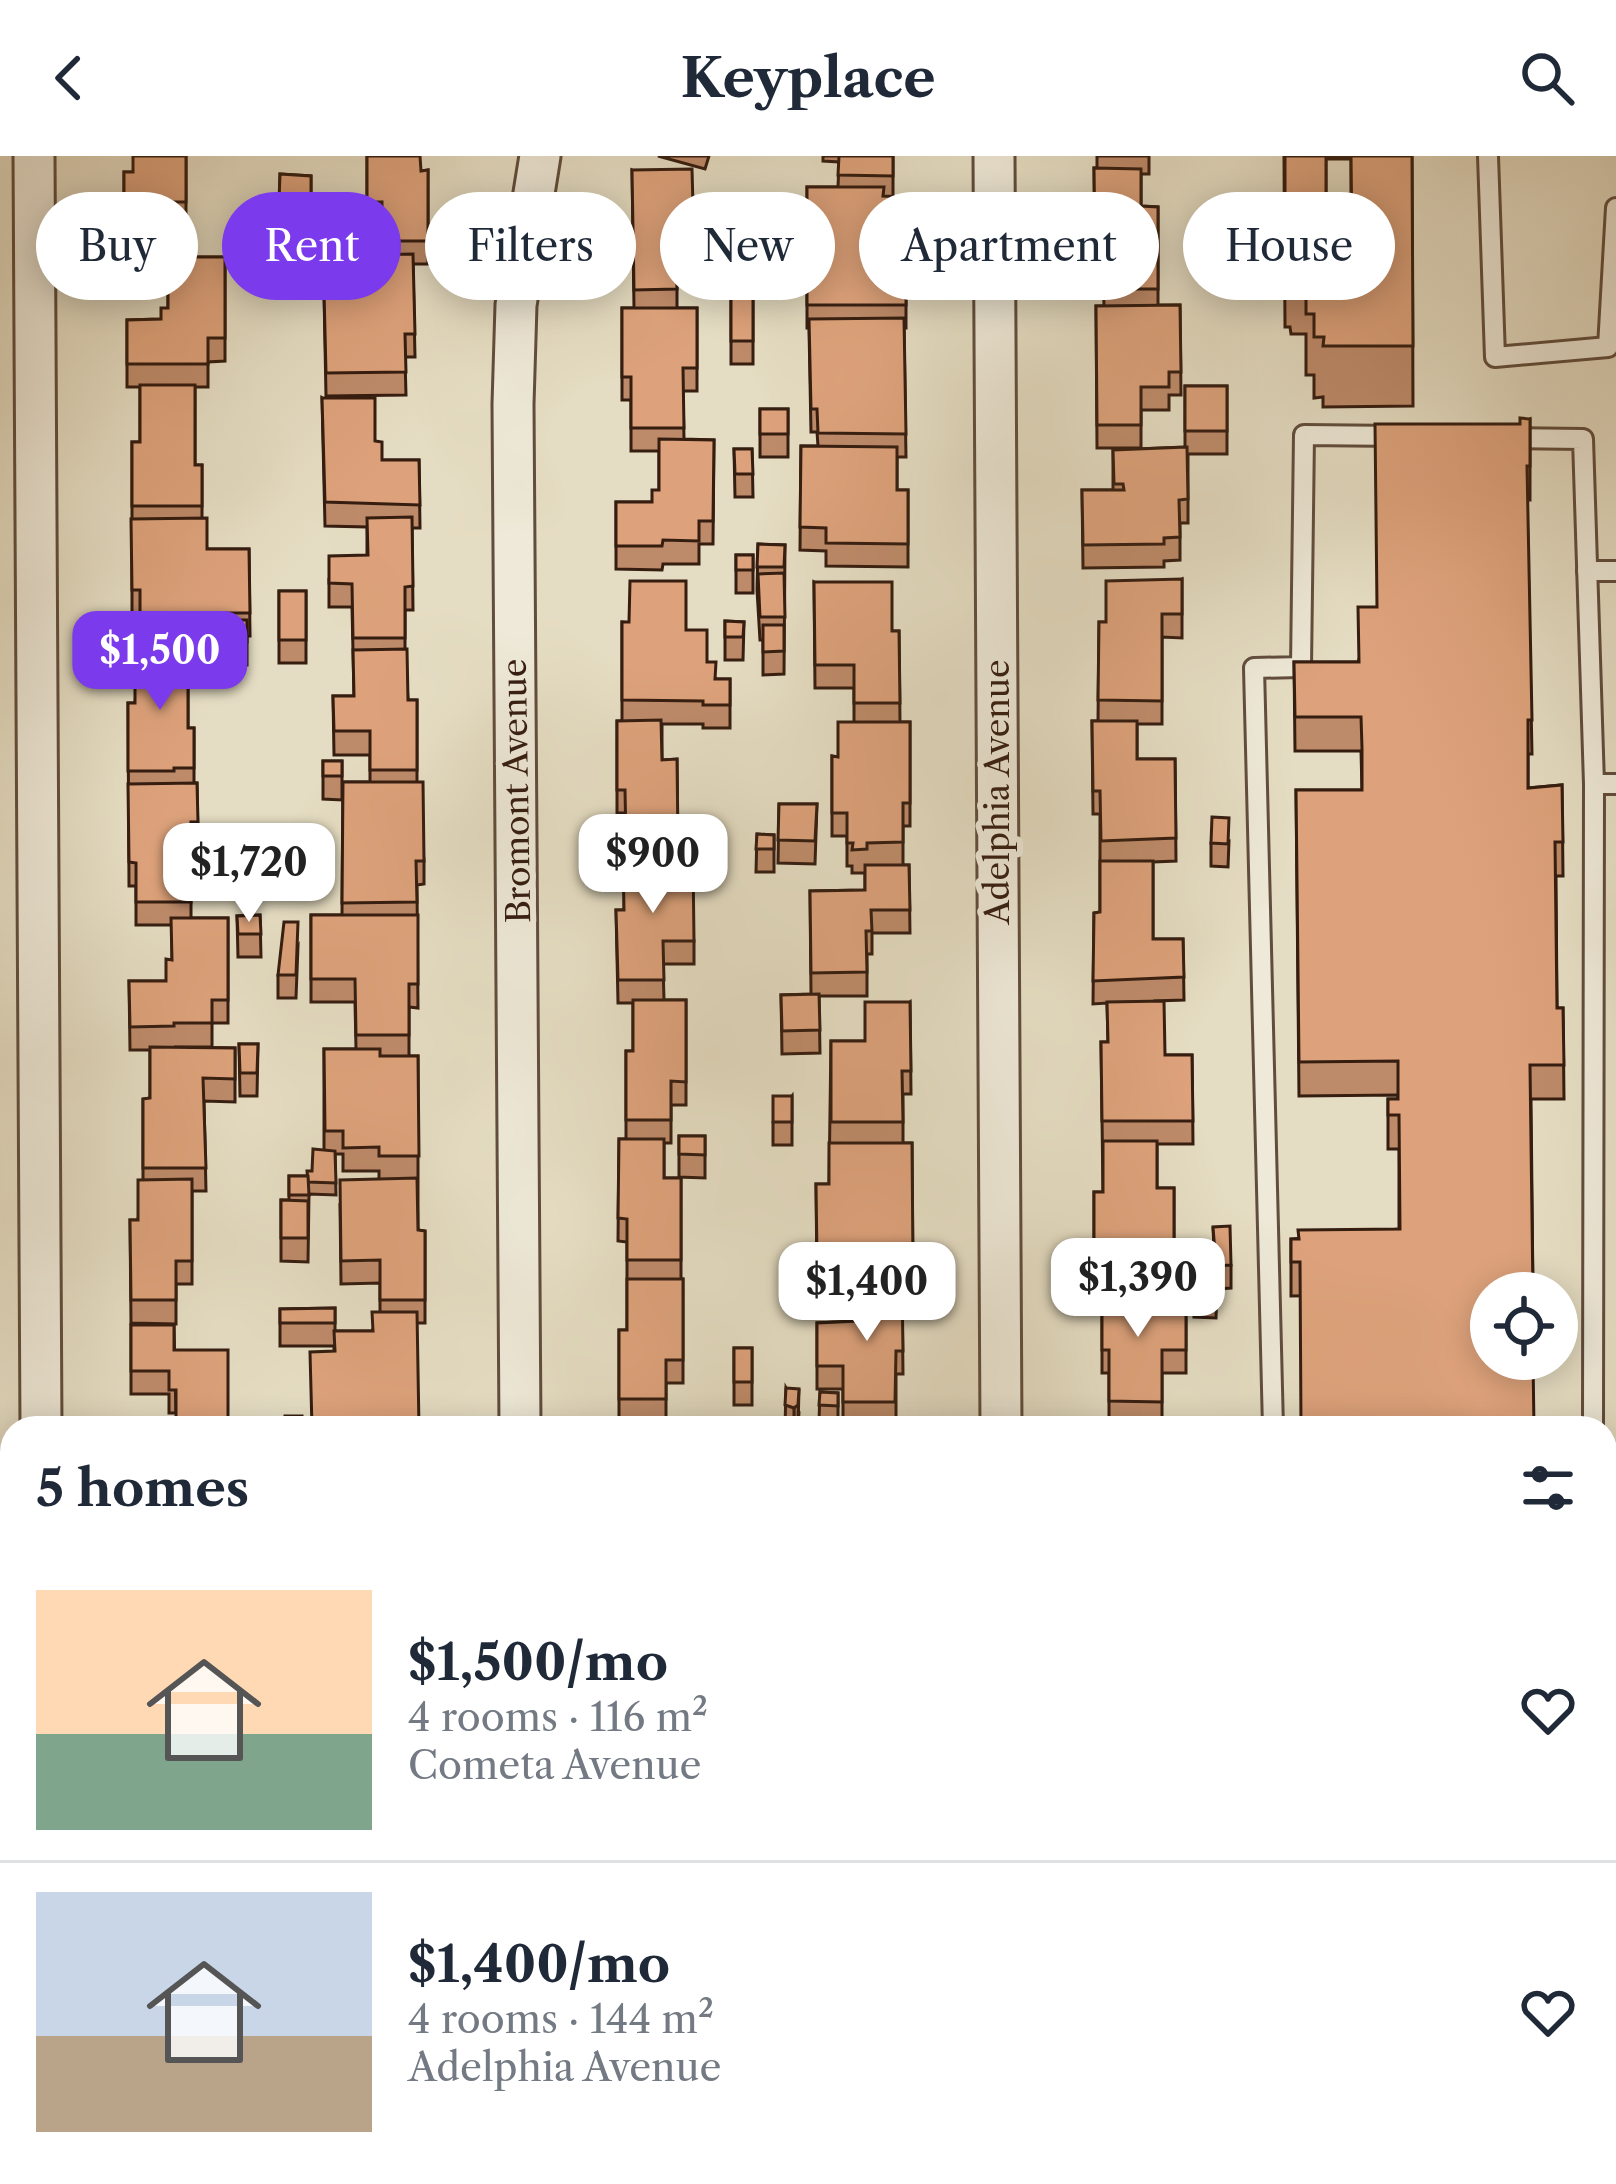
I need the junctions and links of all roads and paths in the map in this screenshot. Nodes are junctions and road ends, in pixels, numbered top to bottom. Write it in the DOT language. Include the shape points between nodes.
graph roads {
  1 [pos="34,156"];
  2 [pos="540,156"];
  3 [pos="994,156"];
  4 [pos="1488,156"];
  5 [pos="1616,208"];
  6 [pos="1420,436"];
  7 [pos="1490,437"];
  8 [pos="1587,571"];
  9 [pos="1616,571"];
  10 [pos="1594,784"];
  11 [pos="1616,784"];
  12 [pos="40,1416"];
  13 [pos="520,1416"];
  14 [pos="1001,1416"];
  15 [pos="1273,1416"];
  16 [pos="1593,1416"];
  1 -- 12 [label="street"];
  2 -- 13 [label="street, Bromont Avenue" via="517,305 513,404"];
  3 -- 14 [label="street, Adelphia Avenue"];
  4 -- 5 [label="lane" via="1496,358 1608,347"];
  6 -- 15 [label="lane" via="1304,435 1301,667 1254,668"];
  7 -- 8 [label="lane" via="1583,439"];
  8 -- 9 [label="lane"];
  8 -- 10 [label="lane"];
  10 -- 11 [label="lane"];
  10 -- 16 [label="lane"];
}
